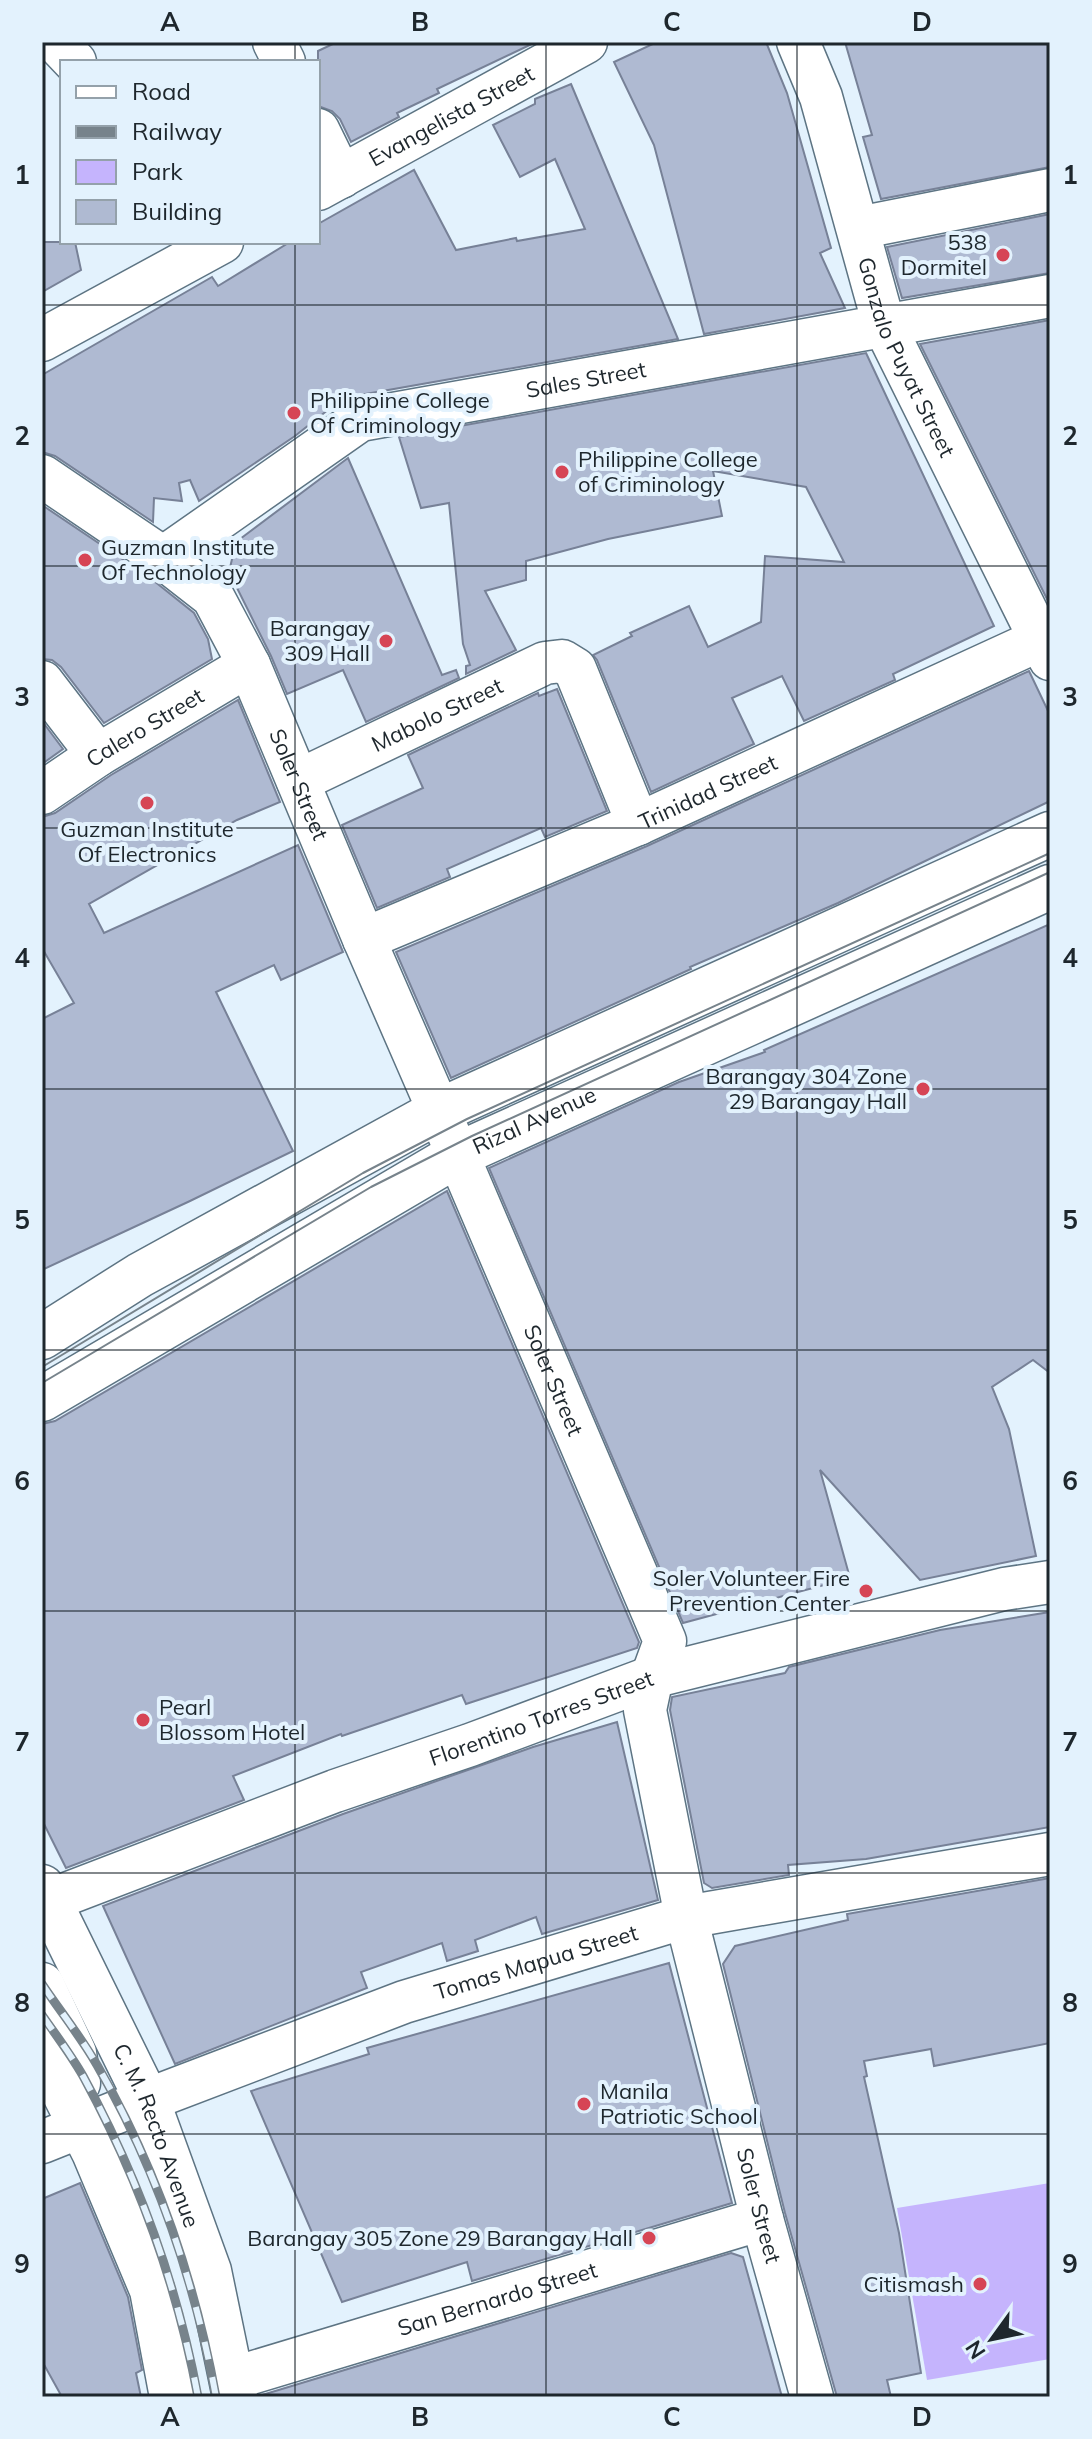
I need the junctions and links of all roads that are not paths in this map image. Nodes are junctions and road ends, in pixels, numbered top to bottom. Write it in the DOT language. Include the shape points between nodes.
graph roads {
  1 [pos="56,42"];
  2 [pos="274,42"];
  3 [pos="586,42"];
  4 [pos="798,42"];
  5 [pos="522,58"];
  6 [pos="73,60"];
  7 [pos="283,60"];
  8 [pos="320,139"];
  9 [pos="330,183"];
  10 [pos="1050,190"];
  11 [pos="858,228"];
  12 [pos="203,246"];
  13 [pos="1050,296"];
  14 [pos="884,325"];
  15 [pos="42,340"];
  16 [pos="42,476"];
  17 [pos="163,558"];
  18 [pos="1047,645"];
  19 [pos="249,665"];
  20 [pos="42,682"];
  21 [pos="98,755"];
  22 [pos="298,781"];
  23 [pos="42,793"];
  24 [pos="638,824"];
  25 [pos="1050,834"];
  26 [pos="1050,887"];
  27 [pos="364,939"];
  28 [pos="439,1111"];
  29 [pos="457,1155"];
  30 [pos="42,1337"];
  31 [pos="42,1399"];
  32 [pos="1050,1582"];
  33 [pos="652,1677"];
  34 [pos="1050,1854"];
  35 [pos="45,1894"];
  36 [pos="686,1917"];
  37 [pos="42,1985"];
  38 [pos="42,2049"];
  39 [pos="147,2100"];
  40 [pos="82,2125"];
  41 [pos="42,2142"];
  42 [pos="762,2219"];
  43 [pos="233,2388"];
  44 [pos="172,2397"];
  45 [pos="812,2397"];
  1 -- 6 [label="street"];
  2 -- 7 [label="street"];
  3 -- 5 [label="street, Evangelista Street"];
  4 -- 11 [label="street, Gonzalo Puyat Street" via="821,97"];
  5 -- 9 [label="street, Evangelista Street"];
  8 -- 9 [label="street"];
  10 -- 11 [label="street"];
  11 -- 14 [label="street, Gonzalo Puyat Street"];
  12 -- 15 [label="street"];
  13 -- 14 [label="street, Sales Street"];
  14 -- 17 [label="street, Sales Street" via="360,420"];
  14 -- 18 [label="street, Gonzalo Puyat Street"];
  16 -- 17 [label="street, Soler Street"];
  17 -- 19 [label="street, Soler Street" via="213,597"];
  18 -- 24 [label="street, Trinidad Street"];
  19 -- 21 [label="street, Calero Street"];
  19 -- 22 [label="street, Soler Street"];
  20 -- 21 [label="street"];
  21 -- 23 [label="street, Calero Street"];
  22 -- 24 [label="street, Mabolo Street" via="545,663 562,661 575,669"];
  22 -- 27 [label="street, Soler Street"];
  24 -- 27 [label="street, Trinidad Street"];
  25 -- 28 [label="main road"];
  26 -- 29 [label="main road, Rizal Avenue"];
  27 -- 28 [label="street, Soler Street"];
  28 -- 29 [label="street, Soler Street"];
  28 -- 30 [label="main road" via="140,1275"];
  29 -- 31 [label="main road, Rizal Avenue"];
  29 -- 33 [label="street, Soler Street" via="665,1641"];
  32 -- 33 [label="street, Florentino Torres Street"];
  33 -- 35 [label="street, Florentino Torres Street"];
  33 -- 36 [label="street, Soler Street" via="645,1710"];
  34 -- 36 [label="street, Tomas Mapua Street"];
  35 -- 39 [label="main road, C. M. Recto Avenue"];
  36 -- 39 [label="street, Tomas Mapua Street" via="404,2002"];
  36 -- 42 [label="street, Soler Street"];
  37 -- 40 [label="main road, C. M. Recto Avenue" via="74,2053"];
  38 -- 40 [label="main road, C. M. Recto Avenue"];
  39 -- 40 [label="street, Tomas Mapua Street"];
  39 -- 43 [label="main road, C. M. Recto Avenue" via="209,2271"];
  40 -- 41 [label="street, Tomas Mapua Street"];
  40 -- 44 [label="main road, C. M. Recto Avenue" via="152,2290"];
  42 -- 43 [label="street, San Bernardo Street"];
  42 -- 45 [label="street, Soler Street"];
}
